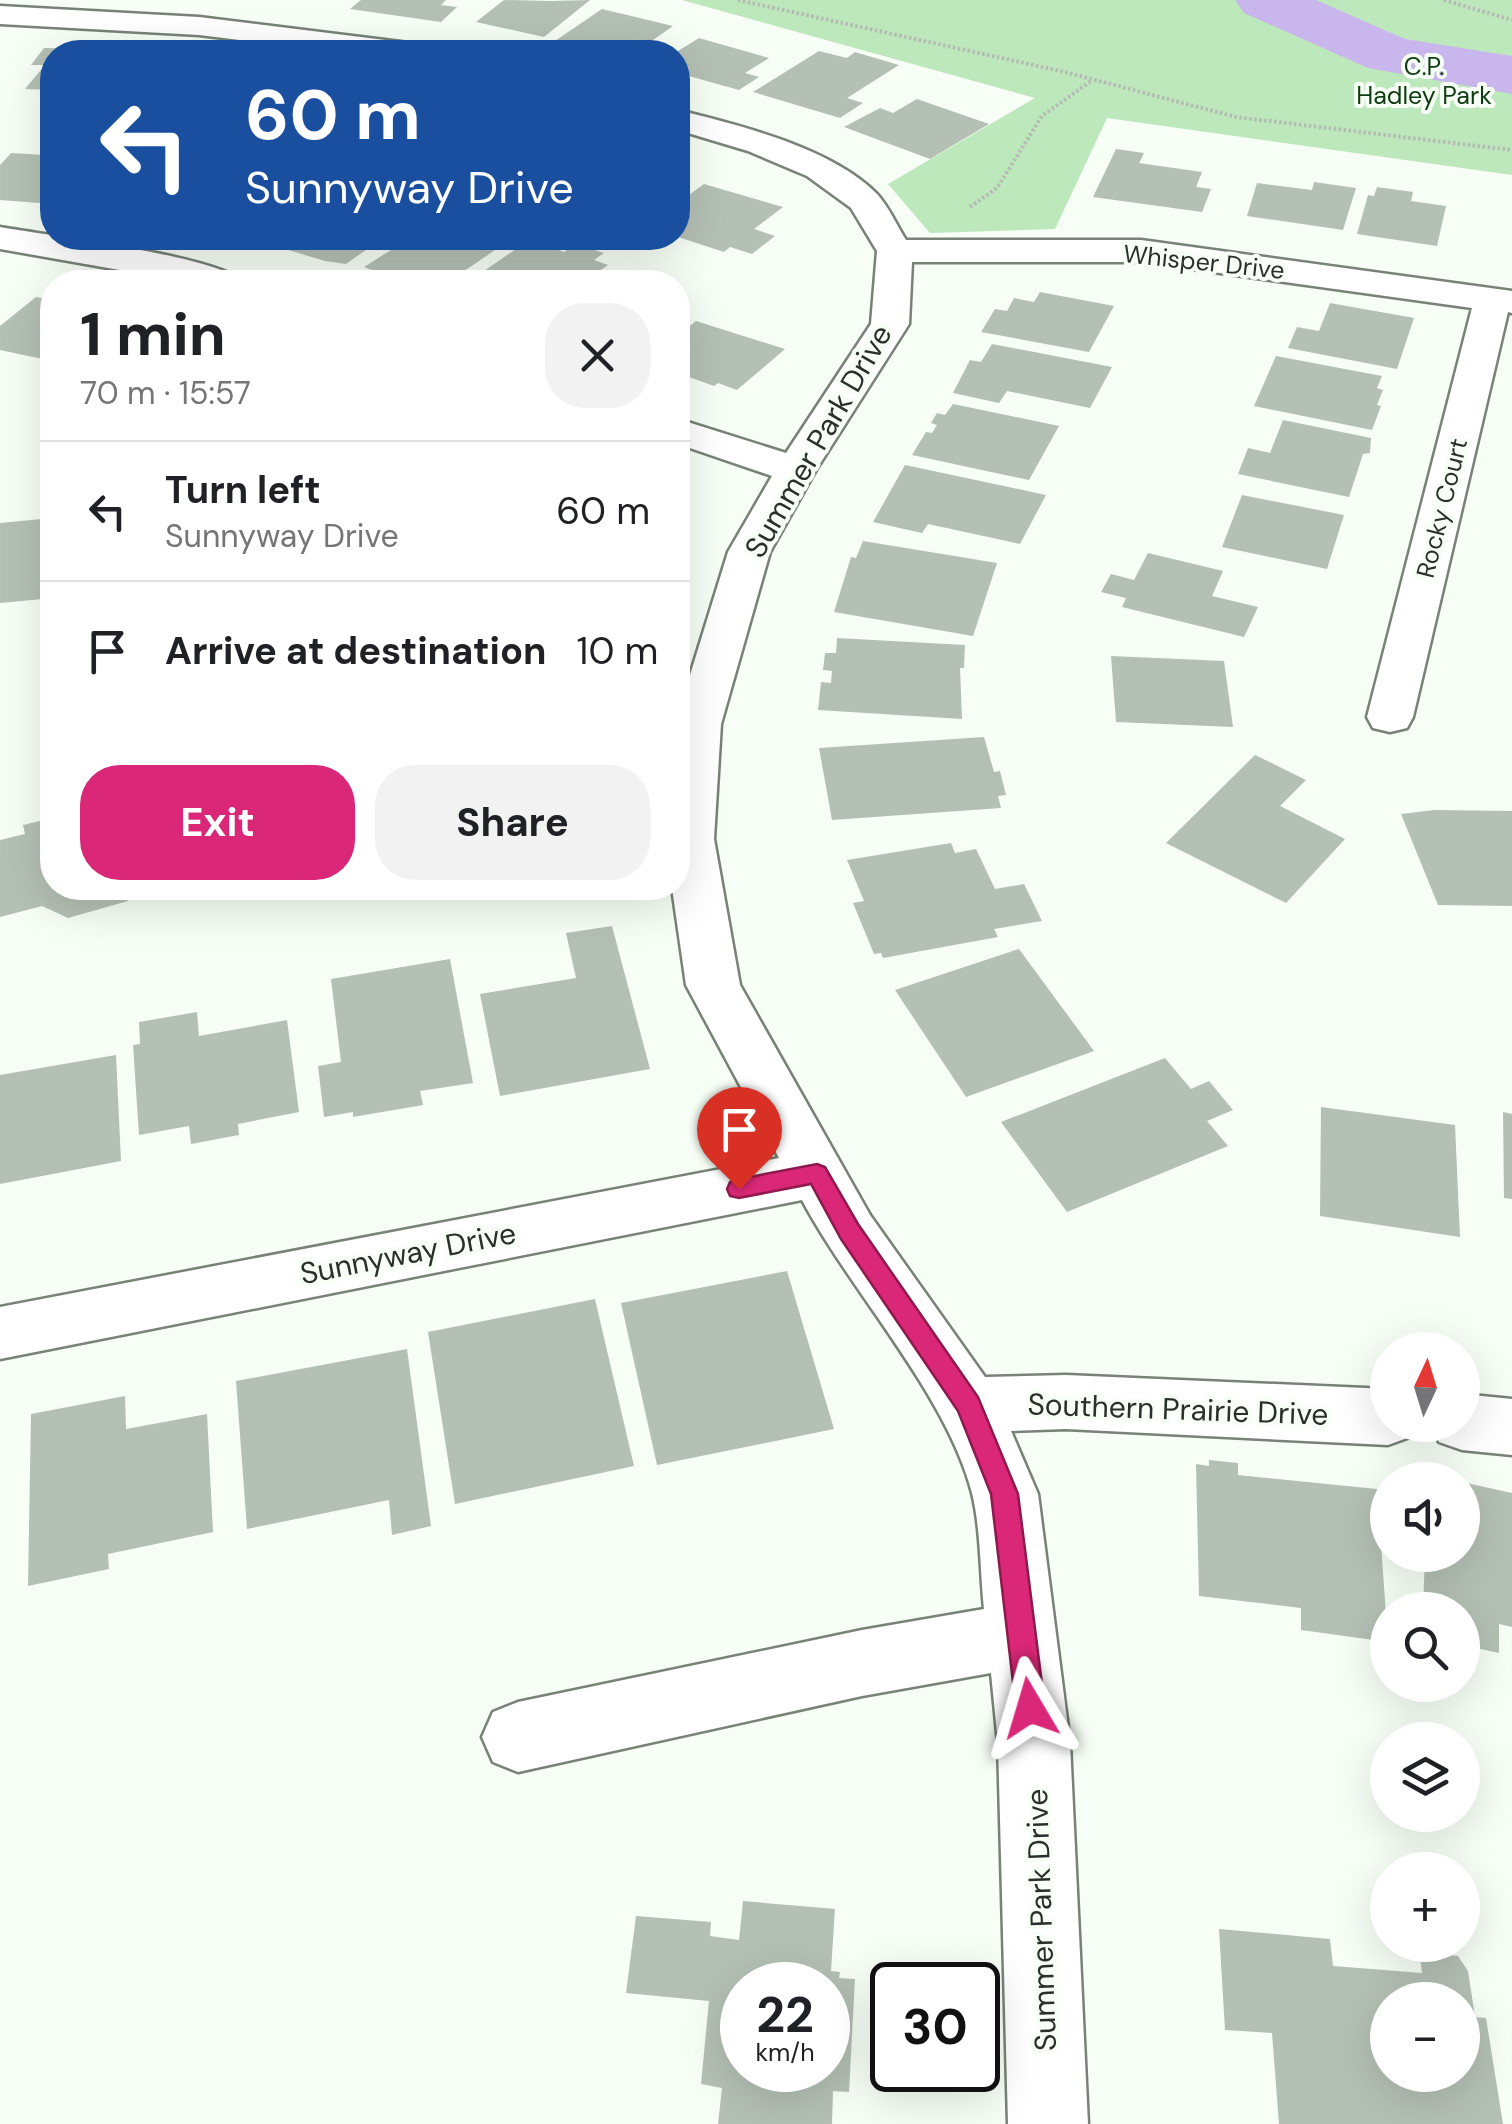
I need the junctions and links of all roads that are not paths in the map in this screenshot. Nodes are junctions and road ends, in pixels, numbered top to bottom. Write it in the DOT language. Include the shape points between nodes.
graph roads {
  1 [pos="0,15"];
  2 [pos="312,40"];
  3 [pos="690,124"];
  4 [pos="0,238"];
  5 [pos="40,245"];
  6 [pos="69,250"];
  7 [pos="895,252"];
  8 [pos="185,270"];
  9 [pos="1503,300"];
  10 [pos="690,435"];
  11 [pos="796,470"];
  12 [pos="1390,718"];
  13 [pos="690,825"];
  14 [pos="690,844"];
  15 [pos="817,1174"];
  16 [pos="0,1333"];
  17 [pos="968,1405"];
  18 [pos="1370,1416"];
  19 [pos="1480,1424"];
  20 [pos="1512,1427"];
  21 [pos="1022,1635"];
  22 [pos="518,1738"];
  23 [pos="1048,2124"];
  1 -- 2 [label="street"];
  3 -- 7 [label="street" via="819,169 864,201"];
  4 -- 5 [label="street"];
  6 -- 8 [label="street"];
  7 -- 9 [label="street, Whisper Drive" via="1140,251"];
  7 -- 11 [label="street, Summer Park Drive" via="890,324"];
  9 -- 12 [label="street, Rocky Court"];
  10 -- 11 [label="street"];
  11 -- 13 [label="street, Summer Park Drive" via="749,552 698,724"];
  14 -- 15 [label="street, Summer Park Drive" via="712,985"];
  15 -- 16 [label="street, Sunnyway Drive"];
  15 -- 17 [label="street, Summer Park Drive"];
  17 -- 18 [label="street, Southern Prairie Drive" via="1066,1402"];
  17 -- 21 [label="street, Summer Park Drive" via="1004,1494"];
  19 -- 20 [label="street"];
  21 -- 22 [label="street"];
  21 -- 23 [label="street, Summer Park Drive" via="1034,1744"];
}
